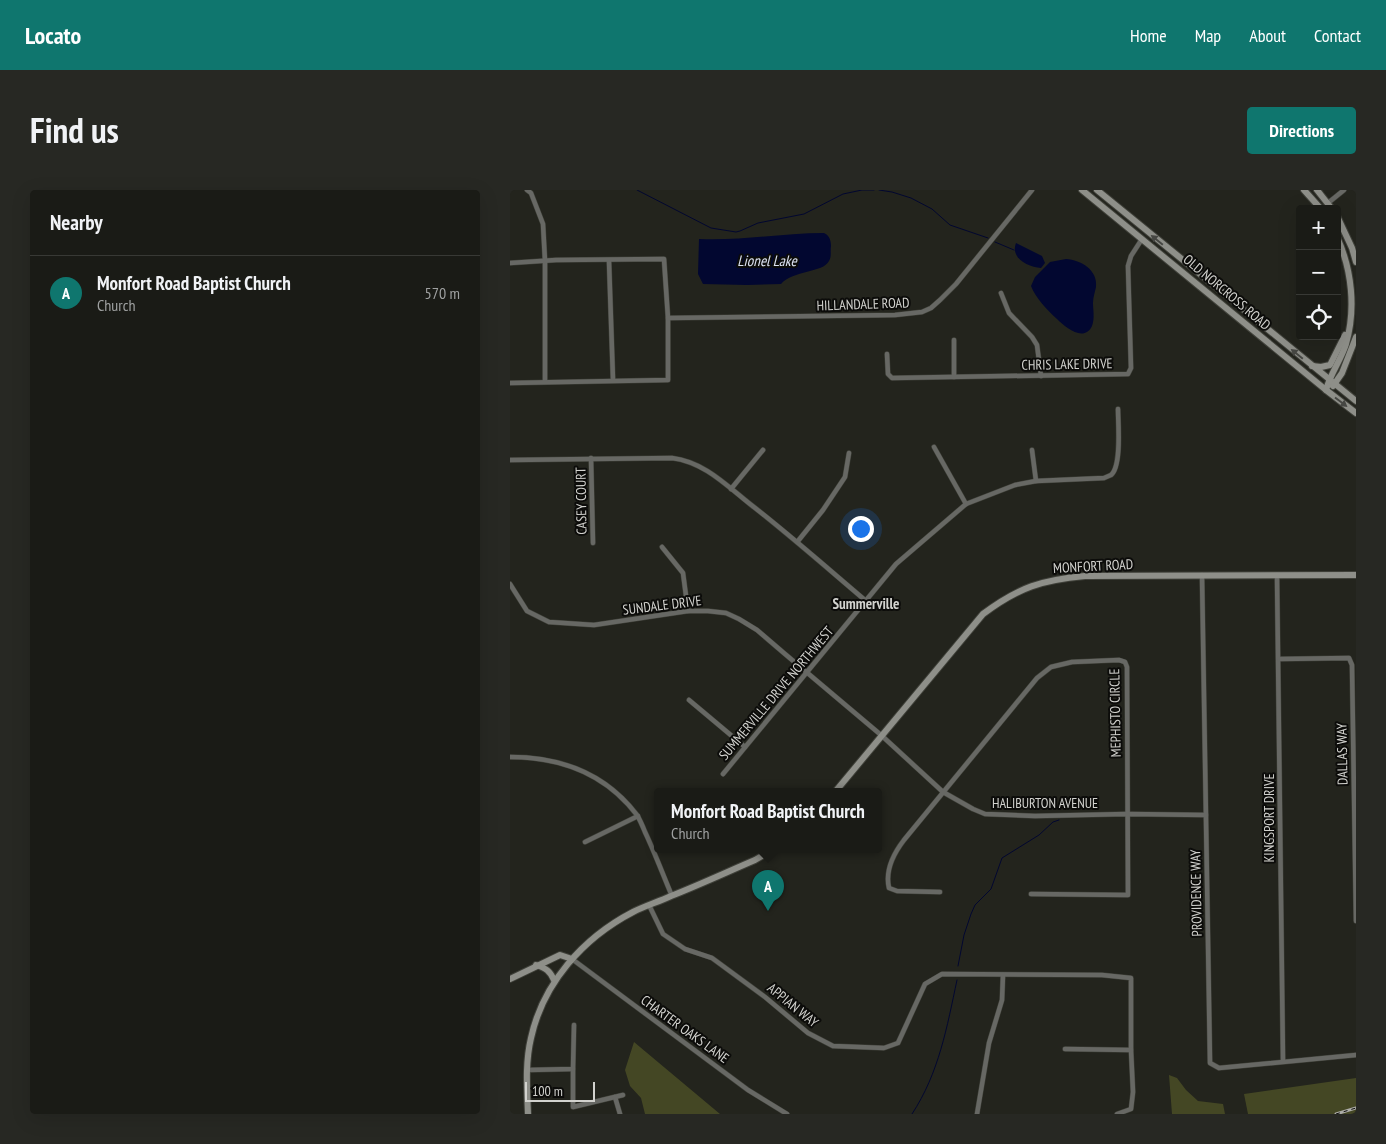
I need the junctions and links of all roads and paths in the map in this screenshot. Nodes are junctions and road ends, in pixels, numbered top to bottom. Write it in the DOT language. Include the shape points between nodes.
graph roads {
  1 [pos="527,190"];
  2 [pos="1032,190"];
  3 [pos="1082,190"];
  4 [pos="1097,190"];
  5 [pos="1304,190"];
  6 [pos="1317,190"];
  7 [pos="1344,190"];
  8 [pos="1328,203"];
  9 [pos="1317,205"];
  10 [pos="1341,225"];
  11 [pos="1142,239"];
  12 [pos="1341,249"];
  13 [pos="546,261"];
  14 [pos="609,261"];
  15 [pos="510,262"];
  16 [pos="1356,262"];
  17 [pos="1001,293"];
  18 [pos="668,318"];
  19 [pos="1350,325"];
  20 [pos="1356,337"];
  21 [pos="954,340"];
  22 [pos="887,354"];
  23 [pos="1312,366"];
  24 [pos="1040,376"];
  25 [pos="954,377"];
  26 [pos="613,380"];
  27 [pos="1328,380"];
  28 [pos="545,382"];
  29 [pos="510,383"];
  30 [pos="1335,385"];
  31 [pos="1326,390"];
  32 [pos="1356,401"];
  33 [pos="1118,408"];
  34 [pos="1356,413"];
  35 [pos="934,447"];
  36 [pos="763,450"];
  37 [pos="1032,450"];
  38 [pos="849,453"];
  39 [pos="591,458"];
  40 [pos="510,460"];
  41 [pos="1036,481"];
  42 [pos="731,489"];
  43 [pos="966,504"];
  44 [pos="798,541"];
  45 [pos="593,543"];
  46 [pos="662,547"];
  47 [pos="1202,575"];
  48 [pos="1277,575"];
  49 [pos="1356,575"];
  50 [pos="510,584"];
  51 [pos="866,601"];
  52 [pos="688,611"];
  53 [pos="1279,660"];
  54 [pos="807,673"];
  55 [pos="689,700"];
  56 [pos="881,735"];
  57 [pos="745,747"];
  58 [pos="510,757"];
  59 [pos="723,774"];
  60 [pos="838,788"];
  61 [pos="944,792"];
  62 [pos="1127,814"];
  63 [pos="1206,815"];
  64 [pos="638,816"];
  65 [pos="585,842"];
  66 [pos="767,853"];
  67 [pos="940,892"];
  68 [pos="1031,894"];
  69 [pos="672,896"];
  70 [pos="648,905"];
  71 [pos="1356,921"];
  72 [pos="572,959"];
  73 [pos="536,965"];
  74 [pos="1003,975"];
  75 [pos="510,979"];
  76 [pos="554,980"];
  77 [pos="574,1025"];
  78 [pos="1065,1049"];
  79 [pos="1131,1050"];
  80 [pos="1356,1055"];
  81 [pos="1282,1061"];
  82 [pos="573,1069"];
  83 [pos="527,1070"];
  84 [pos="623,1095"];
  85 [pos="615,1097"];
  86 [pos="528,1114"];
  87 [pos="620,1114"];
  88 [pos="787,1114"];
  89 [pos="977,1114"];
  90 [pos="1117,1114"];
  1 -- 13 [label="street" via="543,224"];
  2 -- 18 [label="street, HILLANDALE ROAD" via="956,284 931,308 922,312"];
  3 -- 11 [label="street, OLD NORCROSS ROAD"];
  23 -- 4 [label="street, OLD NORCROSS ROAD, one-way"];
  5 -- 9 [label="street"];
  6 -- 8 [label="street"];
  7 -- 8 [label="street"];
  10 -- 16 [label="street"];
  11 -- 24 [label="street, CHRIS LAKE DRIVE" via="1128,266 1131,368 1128,374"];
  11 -- 31 [label="street, OLD NORCROSS ROAD"];
  12 -- 19 [label="street" via="1350,276"];
  13 -- 14 [label="street"];
  13 -- 15 [label="street"];
  13 -- 28 [label="street"];
  14 -- 18 [label="street" via="664,259"];
  14 -- 26 [label="street"];
  17 -- 24 [label="street" via="1009,313 1037,345"];
  18 -- 26 [label="street" via="668,380"];
  19 -- 23 [label="street" via="1332,363 1326,367"];
  19 -- 27 [label="street" via="1346,345"];
  20 -- 30 [label="street"];
  21 -- 25 [label="street"];
  22 -- 25 [label="street, CHRIS LAKE DRIVE" via="888,374 892,378"];
  23 -- 27 [label="street, OLD NORCROSS ROAD"];
  24 -- 25 [label="street, CHRIS LAKE DRIVE"];
  26 -- 28 [label="street"];
  27 -- 30 [label="street, OLD NORCROSS ROAD"];
  27 -- 31 [label="street"];
  28 -- 29 [label="street"];
  30 -- 31 [label="street"];
  30 -- 32 [label="street, OLD NORCROSS ROAD"];
  31 -- 34 [label="street, OLD NORCROSS ROAD, one-way"];
  33 -- 41 [label="street, SUMMERVILLE DRIVE NORTHWEST" via="1118,459 1111,475"];
  35 -- 43 [label="street"];
  36 -- 42 [label="street"];
  37 -- 41 [label="street"];
  38 -- 44 [label="street" via="845,477"];
  39 -- 40 [label="street"];
  39 -- 42 [label="street" via="684,460 708,470"];
  39 -- 45 [label="street, CASEY COURT"];
  41 -- 43 [label="street, SUMMERVILLE DRIVE NORTHWEST" via="1015,485"];
  42 -- 44 [label="street"];
  43 -- 51 [label="street, SUMMERVILLE DRIVE NORTHWEST" via="896,564"];
  44 -- 51 [label="street"];
  46 -- 52 [label="street" via="683,573"];
  47 -- 48 [label="street, MONFORT ROAD"];
  47 -- 56 [label="street, MONFORT ROAD" via="1071,577 1049,580 1005,598 983,614"];
  47 -- 63 [label="street, PROVIDENCE WAY"];
  48 -- 49 [label="street, MONFORT ROAD"];
  48 -- 53 [label="street, KINGSPORT DRIVE"];
  50 -- 52 [label="street, SUNDALE DRIVE" via="527,611 549,622 594,625"];
  51 -- 54 [label="street, SUMMERVILLE DRIVE NORTHWEST"];
  52 -- 54 [label="street, SUNDALE DRIVE" via="726,613 739,619 757,630"];
  53 -- 71 [label="street, DALLAS WAY" via="1349,658 1352,665"];
  53 -- 81 [label="street, KINGSPORT DRIVE"];
  54 -- 56 [label="street, SUNDALE DRIVE"];
  54 -- 57 [label="street, SUMMERVILLE DRIVE NORTHWEST"];
  55 -- 57 [label="street"];
  56 -- 60 [label="street, MONFORT ROAD"];
  56 -- 61 [label="street, HALIBURTON AVENUE"];
  57 -- 59 [label="street, SUMMERVILLE DRIVE NORTHWEST"];
  58 -- 64 [label="street" via="541,758 586,771 614,790"];
  61 -- 62 [label="street, HALIBURTON AVENUE" via="985,814"];
  61 -- 62 [label="street, MEPHISTO CIRCLE" via="1037,678 1051,667 1072,662 1119,660 1127,667"];
  61 -- 67 [label="street, MEPHISTO CIRCLE" via="897,850 888,884 897,892"];
  62 -- 63 [label="street, HALIBURTON AVENUE"];
  62 -- 68 [label="street, MEPHISTO CIRCLE" via="1128,895"];
  63 -- 81 [label="street, PROVIDENCE WAY" via="1210,1063 1219,1068"];
  64 -- 65 [label="street"];
  64 -- 69 [label="street"];
  66 -- 69 [label="street"];
  69 -- 70 [label="street"];
  70 -- 72 [label="street" via="608,928"];
  70 -- 74 [label="street, APPIAN WAY" via="663,934 685,949 712,958 766,997 808,1033 833,1046 884,1048 898,1043 925,984 942,974"];
  72 -- 73 [label="street" via="560,955"];
  72 -- 76 [label="street"];
  72 -- 88 [label="street, CHARTER OAKS LANE" via="748,1090"];
  73 -- 75 [label="street"];
  73 -- 76 [label="street" via="545,968"];
  74 -- 79 [label="street, APPIAN WAY" via="1131,978"];
  74 -- 89 [label="street" via="1002,1000 988,1043"];
  76 -- 83 [label="street" via="534,1024"];
  77 -- 82 [label="street"];
  78 -- 79 [label="street"];
  79 -- 90 [label="street, APPIAN WAY" via="1131,1109"];
  80 -- 81 [label="street, PROVIDENCE WAY"];
  82 -- 83 [label="street"];
  82 -- 85 [label="street" via="573,1107"];
  83 -- 86 [label="street"];
  84 -- 85 [label="street"];
  85 -- 87 [label="street"];
}
